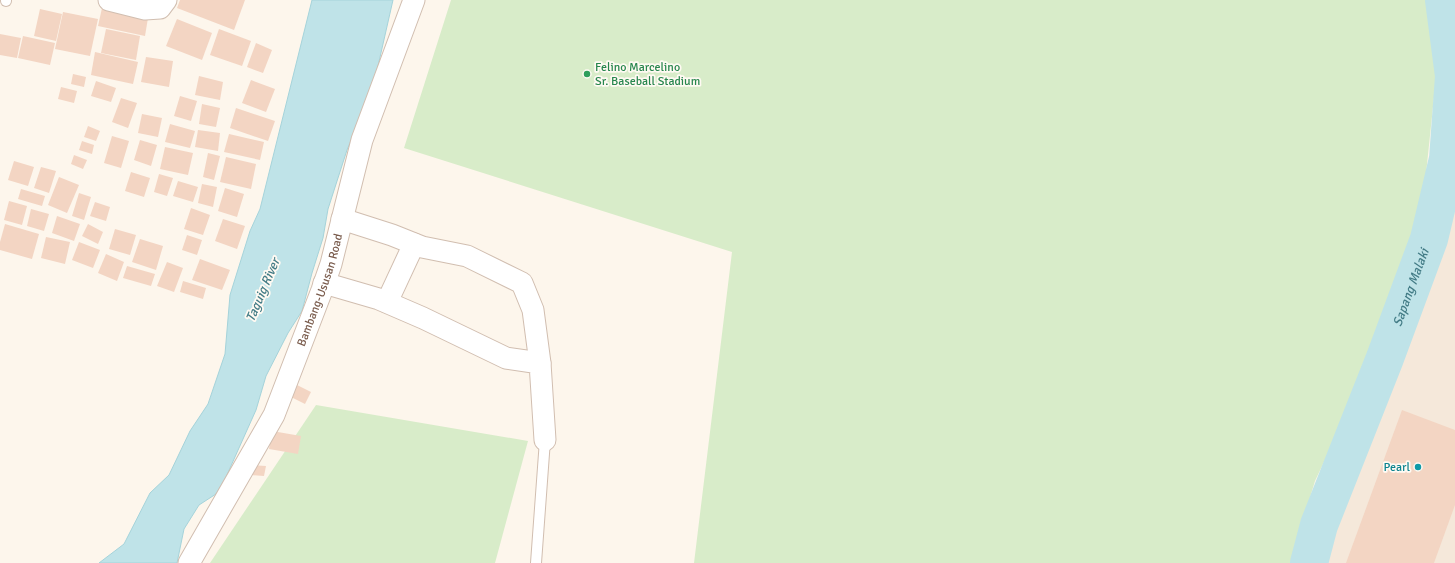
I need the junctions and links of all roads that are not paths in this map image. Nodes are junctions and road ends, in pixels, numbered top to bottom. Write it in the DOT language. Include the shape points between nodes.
graph roads {
  1 [pos="109,0"];
  2 [pos="166,0"];
  3 [pos="414,0"];
  4 [pos="342,219"];
  5 [pos="414,244"];
  6 [pos="324,282"];
  7 [pos="387,302"];
  8 [pos="540,363"];
  9 [pos="545,440"];
  10 [pos="189,563"];
  11 [pos="536,563"];
  1 -- 2 [label="street" via="145,8 160,8"];
  3 -- 4 [label="street, Bambang-Ususan Road" via="362,140"];
  4 -- 5 [label="street"];
  4 -- 6 [label="street, Bambang-Ususan Road"];
  5 -- 7 [label="street"];
  5 -- 8 [label="street" via="467,256 522,283 533,310"];
  6 -- 7 [label="street"];
  6 -- 10 [label="street, Bambang-Ususan Road" via="274,415"];
  7 -- 8 [label="street" via="506,358"];
  8 -- 9 [label="street"];
  9 -- 11 [label="lane"];
}
